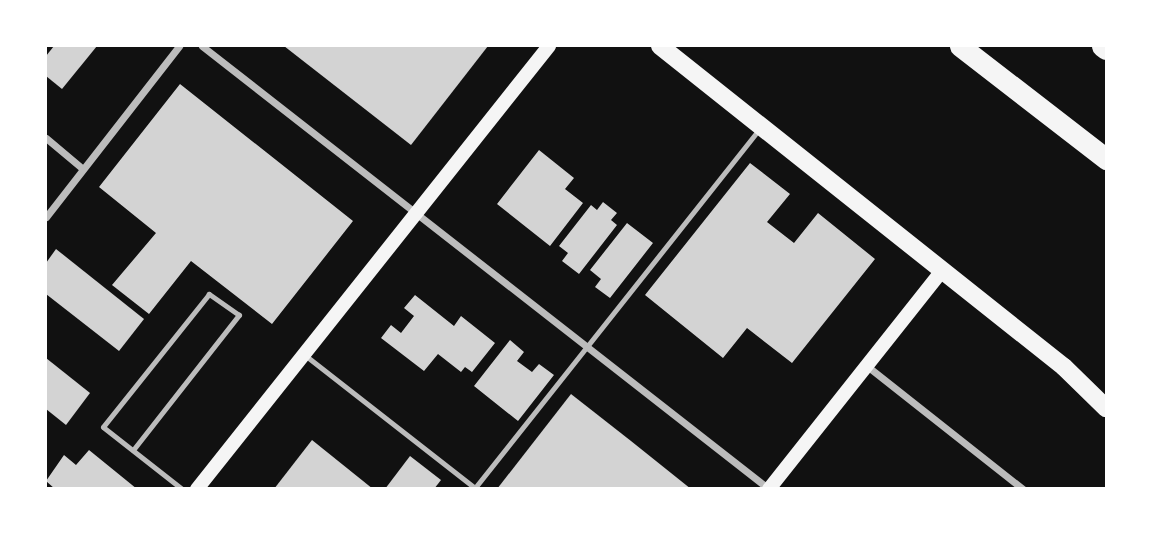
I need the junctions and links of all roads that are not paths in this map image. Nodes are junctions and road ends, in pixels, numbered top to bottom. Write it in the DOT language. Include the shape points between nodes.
graph roads {
  1 [pos="179,46"];
  2 [pos="202,46"];
  3 [pos="549,46"];
  4 [pos="660,46"];
  5 [pos="960,46"];
  6 [pos="1102,46"];
  7 [pos="1107,49"];
  8 [pos="761,127"];
  9 [pos="46,138"];
  10 [pos="1107,159"];
  11 [pos="83,169"];
  12 [pos="416,211"];
  13 [pos="46,217"];
  14 [pos="942,271"];
  15 [pos="588,344"];
  16 [pos="303,354"];
  17 [pos="867,366"];
  18 [pos="1107,408"];
  19 [pos="133,450"];
  20 [pos="182,488"];
  21 [pos="197,488"];
  22 [pos="475,488"];
  23 [pos="769,488"];
  24 [pos="1023,488"];
  1 -- 11 [label="street"];
  2 -- 12 [label="street"];
  3 -- 12 [label="main road"];
  4 -- 8 [label="main road"];
  5 -- 10 [label="highway"];
  6 -- 7 [label="highway"];
  8 -- 14 [label="main road"];
  8 -- 15 [label="lane"];
  9 -- 11 [label="street"];
  11 -- 13 [label="street"];
  12 -- 15 [label="street"];
  12 -- 16 [label="main road"];
  14 -- 17 [label="main road"];
  14 -- 18 [label="main road" via="1064,367"];
  15 -- 22 [label="lane"];
  15 -- 23 [label="street"];
  16 -- 21 [label="main road"];
  16 -- 22 [label="lane"];
  17 -- 23 [label="main road"];
  17 -- 24 [label="street"];
  19 -- 19 [label="lane" via="103,427 209,294 239,315"];
  19 -- 20 [label="lane"];
}
